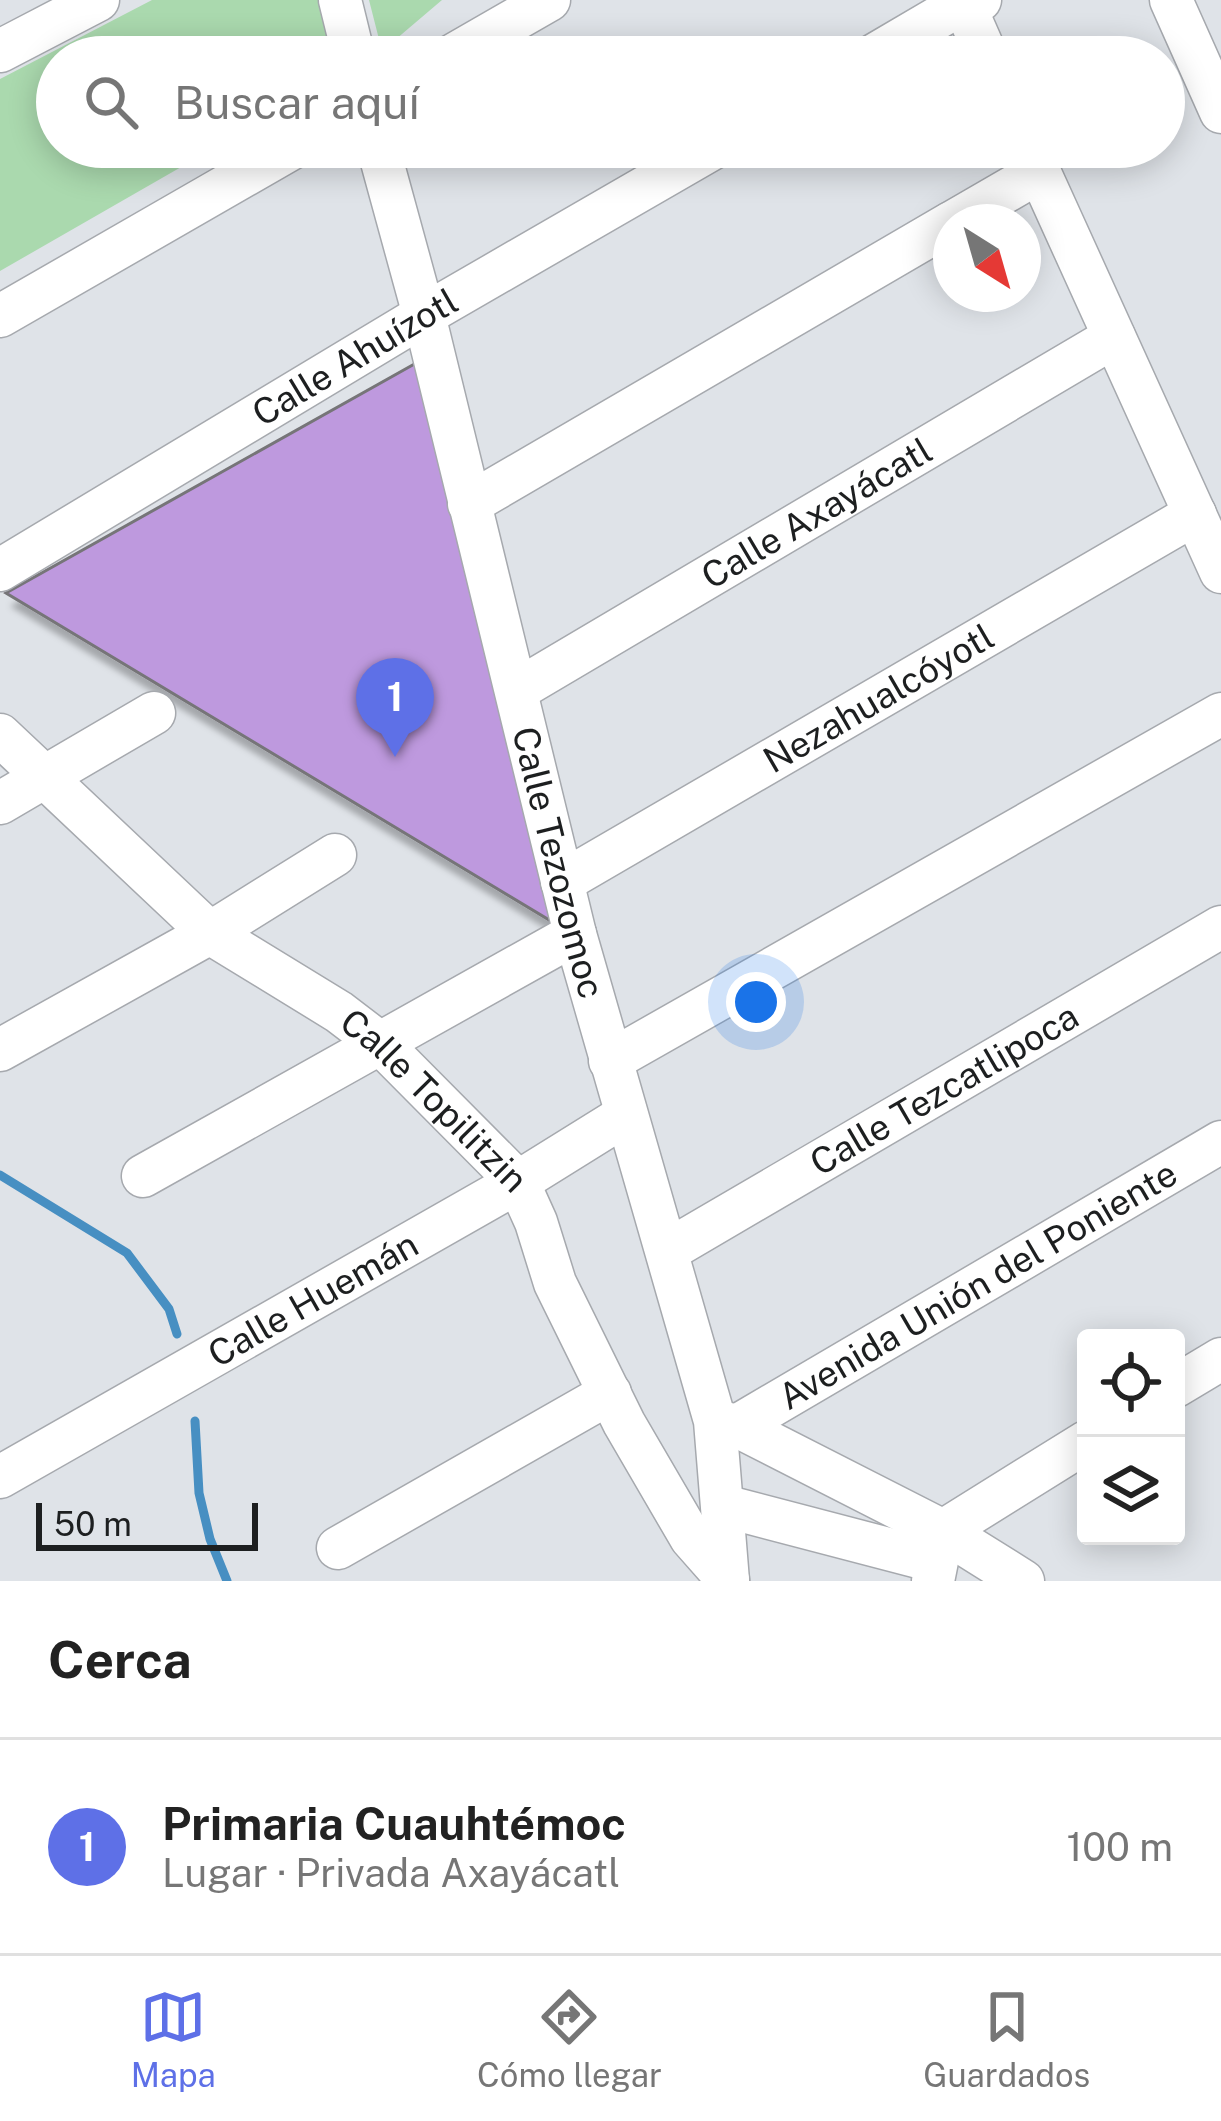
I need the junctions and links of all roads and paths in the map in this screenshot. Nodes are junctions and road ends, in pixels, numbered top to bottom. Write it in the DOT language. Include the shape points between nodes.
graph roads {
  1 [pos="98,0"];
  2 [pos="340,0"];
  3 [pos="549,0"];
  4 [pos="1171,0"];
  5 [pos="968,1"];
  6 [pos="349,36"];
  7 [pos="486,36"];
  8 [pos="907,36"];
  9 [pos="980,36"];
  10 [pos="0,51"];
  11 [pos="1221,112"];
  12 [pos="257,168"];
  13 [pos="384,168"];
  14 [pos="679,168"];
  15 [pos="1022,168"];
  16 [pos="1038,168"];
  17 [pos="976,204"];
  18 [pos="933,234"];
  19 [pos="424,315"];
  20 [pos="0,316"];
  21 [pos="1114,337"];
  22 [pos="470,504"];
  23 [pos="1195,514"];
  24 [pos="0,570"];
  25 [pos="1221,572"];
  26 [pos="518,690"];
  27 [pos="154,713"];
  28 [pos="1221,714"];
  29 [pos="0,735"];
  30 [pos="44,777"];
  31 [pos="0,802"];
  32 [pos="335,855"];
  33 [pos="562,882"];
  34 [pos="1221,927"];
  35 [pos="210,933"];
  36 [pos="575,934"];
  37 [pos="381,1044"];
  38 [pos="0,1050"];
  39 [pos="610,1061"];
  40 [pos="624,1116"];
  41 [pos="1221,1142"];
  42 [pos="143,1176"];
  43 [pos="518,1182"];
  44 [pos="668,1251"];
  45 [pos="1221,1359"];
  46 [pos="1185,1381"];
  47 [pos="610,1393"];
  48 [pos="726,1423"];
  49 [pos="1077,1449"];
  50 [pos="0,1477"];
  51 [pos="724,1505"];
  52 [pos="338,1548"];
  53 [pos="936,1558"];
  54 [pos="728,1580"];
  55 [pos="1024,1581"];
  1 -- 10 [label="street"];
  2 -- 6 [label="street"];
  3 -- 7 [label="street"];
  4 -- 11 [label="street"];
  5 -- 8 [label="street"];
  5 -- 9 [label="street"];
  12 -- 20 [label="street"];
  13 -- 19 [label="street, Calle Tezozomoc"];
  14 -- 19 [label="street, Calle Ahuízotl"];
  15 -- 17 [label="street"];
  16 -- 21 [label="street"];
  18 -- 22 [label="street"];
  19 -- 22 [label="street, Calle Tezozomoc"];
  19 -- 24 [label="street, Calle Ahuízotl"];
  21 -- 23 [label="street"];
  21 -- 26 [label="street, Calle Axayácatl"];
  22 -- 26 [label="street, Calle Tezozomoc"];
  23 -- 25 [label="street"];
  23 -- 33 [label="street, Nezahualcóyotl"];
  26 -- 33 [label="street, Calle Tezozomoc"];
  27 -- 30 [label="street"];
  28 -- 39 [label="street"];
  29 -- 30 [label="street, Calle Topilitzin"];
  30 -- 31 [label="street"];
  30 -- 35 [label="street, Calle Topilitzin"];
  32 -- 35 [label="street"];
  33 -- 36 [label="street, Calle Tezozomoc"];
  34 -- 44 [label="street, Calle Tezcatlipoca"];
  35 -- 37 [label="street, Calle Topilitzin"];
  35 -- 38 [label="street"];
  36 -- 37 [label="street"];
  36 -- 39 [label="street, Calle Tezozomoc"];
  37 -- 42 [label="street"];
  37 -- 43 [label="street, Calle Topilitzin"];
  39 -- 40 [label="street, Calle Tezozomoc"];
  40 -- 43 [label="street, Calle Huemán"];
  40 -- 44 [label="street, Calle Tezozomoc"];
  41 -- 48 [label="street, Avenida Unión del Poniente"];
  43 -- 47 [label="street, Calle Topilitzin" via="555,1283"];
  43 -- 50 [label="street, Calle Huemán"];
  44 -- 48 [label="street, Calle Tezozomoc"];
  45 -- 46 [label="street"];
  47 -- 52 [label="street"];
  47 -- 54 [label="street, Calle Topilitzin" via="675,1514"];
  48 -- 51 [label="street, Calle Tezozomoc"];
  48 -- 53 [label="street"];
  49 -- 53 [label="street"];
  51 -- 53 [label="street"];
  51 -- 54 [label="street, Calle Tezozomoc"];
  53 -- 55 [label="street"];
}
